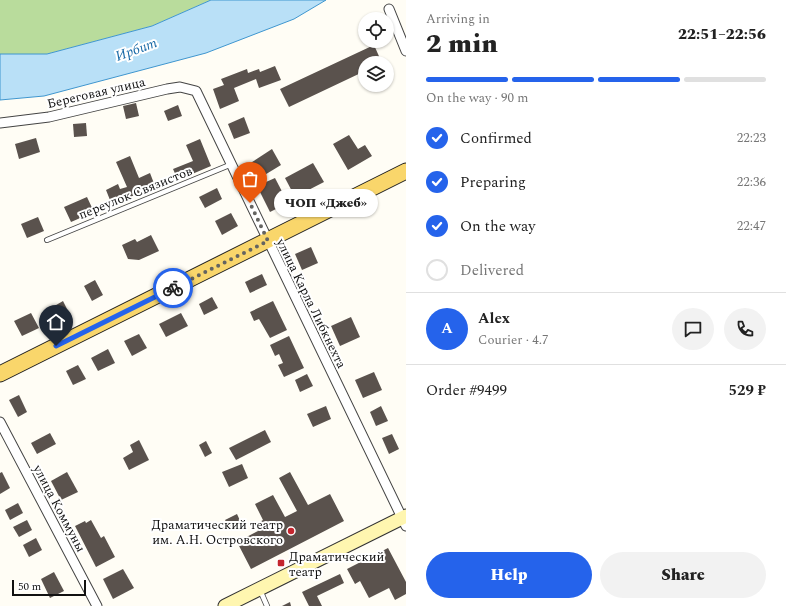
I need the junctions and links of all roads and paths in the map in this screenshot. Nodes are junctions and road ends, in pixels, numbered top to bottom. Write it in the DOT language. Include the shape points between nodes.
graph roads {
  1 [pos="389,9"];
  2 [pos="406,51"];
  3 [pos="196,91"];
  4 [pos="0,123"];
  5 [pos="232,164"];
  6 [pos="406,171"];
  7 [pos="47,240"];
  8 [pos="268,241"];
  9 [pos="0,374"];
  10 [pos="0,422"];
  11 [pos="405,520"];
  12 [pos="259,589"];
  13 [pos="97,606"];
  14 [pos="225,606"];
  15 [pos="267,606"];
  1 -- 2 [label="street"];
  3 -- 4 [label="street, Береговая улица" via="180,87 167,89 49,117"];
  3 -- 5 [label="street, улица Карла Либкнехта"];
  5 -- 7 [label="lane, переулок Связистов"];
  5 -- 8 [label="street, улица Карла Либкнехта"];
  6 -- 8 [label="main road"];
  8 -- 9 [label="main road"];
  8 -- 11 [label="street, улица Карла Либкнехта"];
  10 -- 13 [label="street, улица Коммуны"];
  11 -- 12 [label="main road"];
  12 -- 14 [label="main road"];
  12 -- 15 [label="lane"];
}
